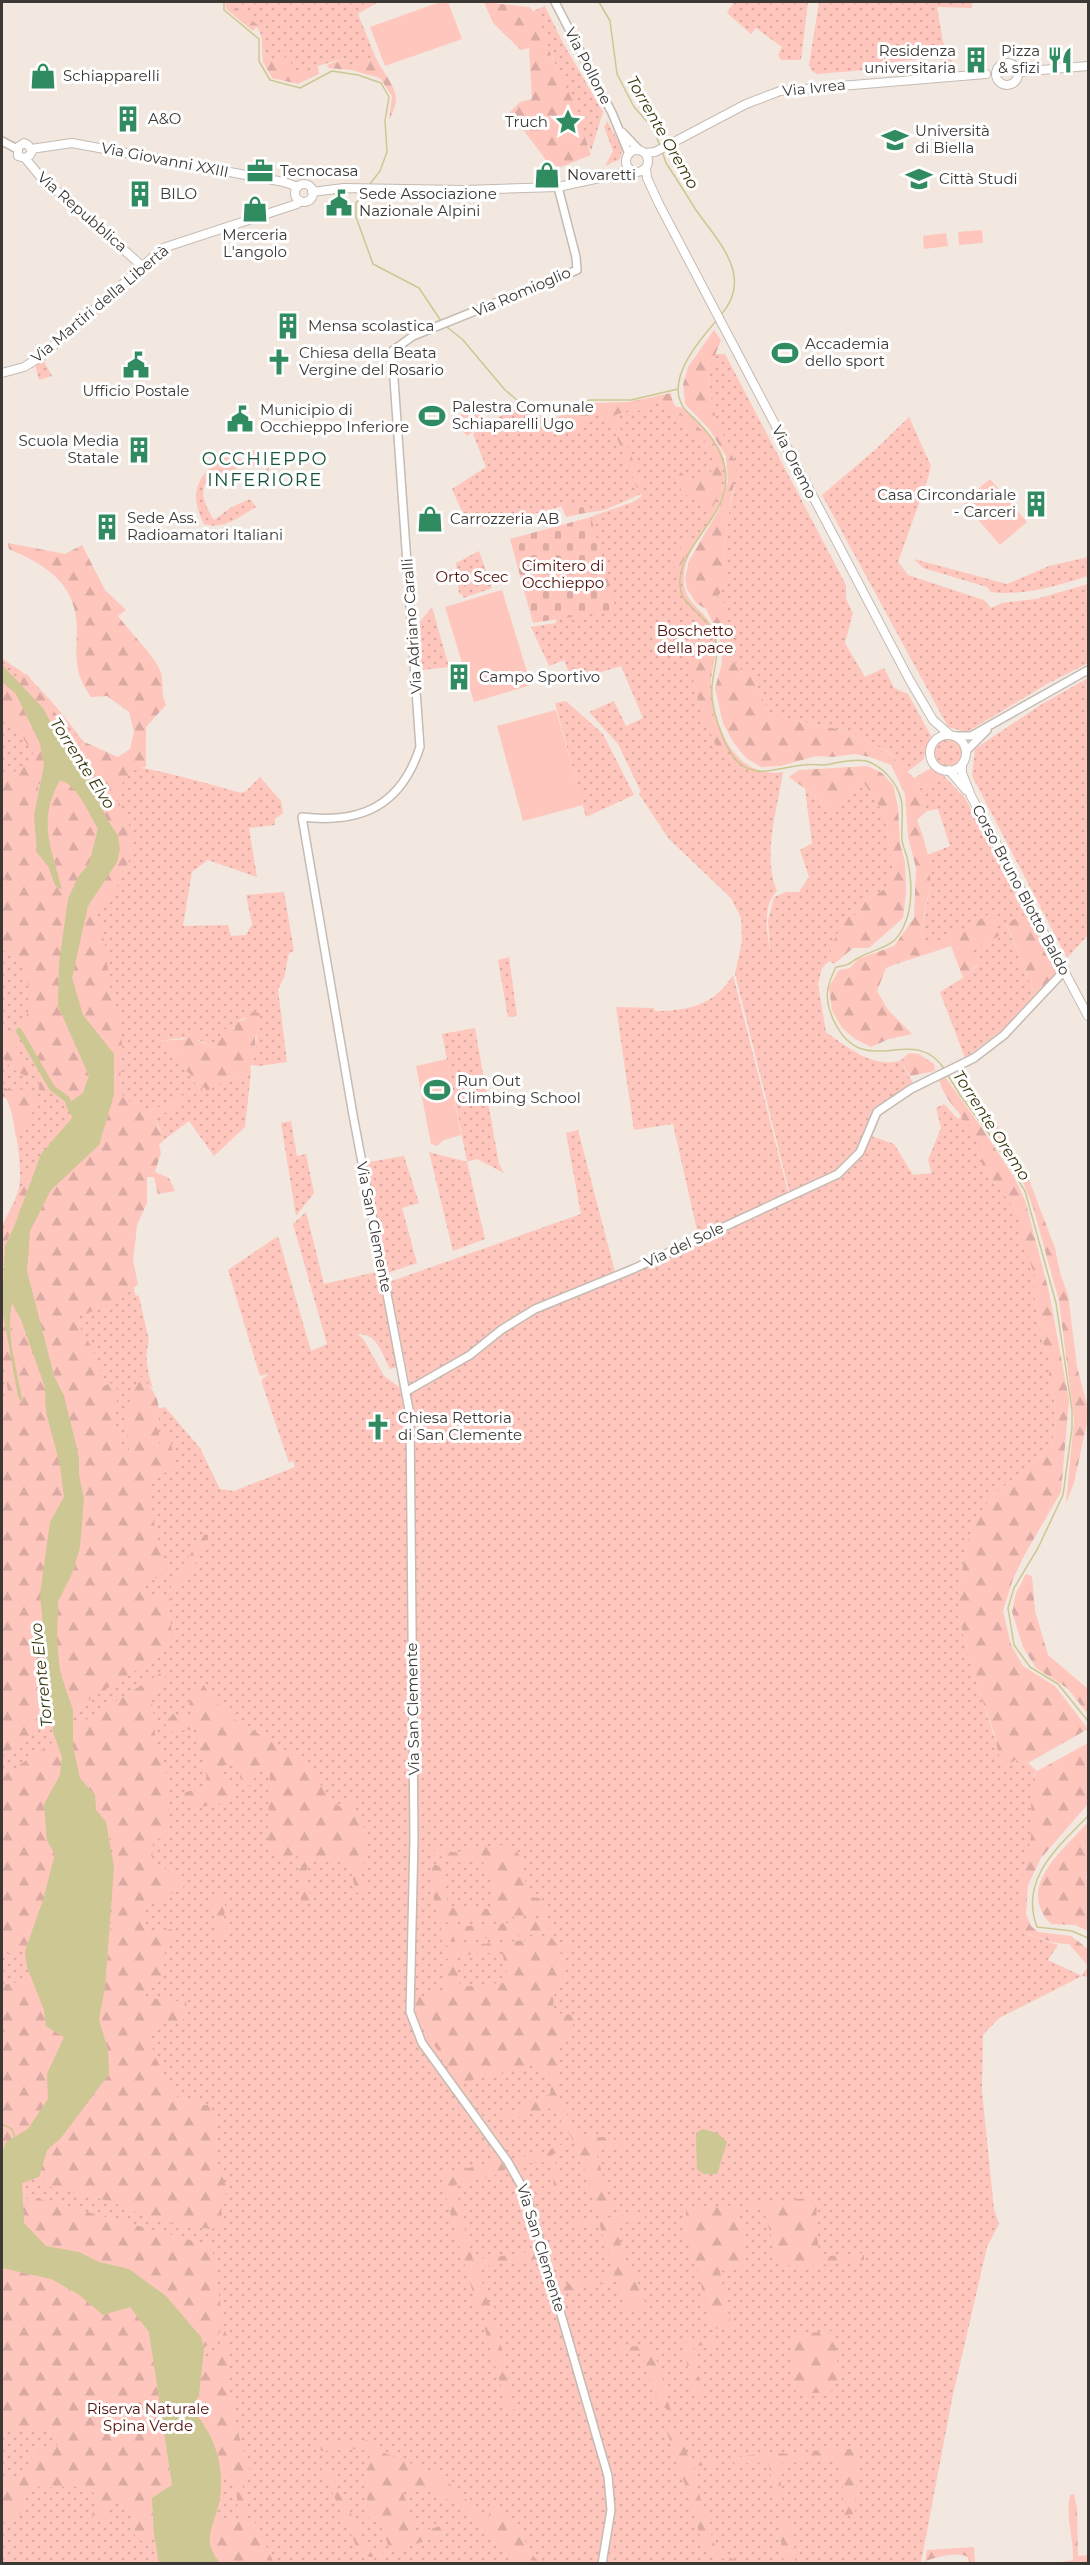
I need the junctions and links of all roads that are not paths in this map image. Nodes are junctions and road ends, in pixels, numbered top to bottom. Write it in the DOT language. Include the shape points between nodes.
graph roads {
  1 [pos="555,2"];
  2 [pos="1089,66"];
  3 [pos="1018,72"];
  4 [pos="991,74"];
  5 [pos="621,131"];
  6 [pos="2,141"];
  7 [pos="17,149"];
  8 [pos="31,149"];
  9 [pos="642,152"];
  10 [pos="655,152"];
  11 [pos="627,157"];
  12 [pos="26,161"];
  13 [pos="647,166"];
  14 [pos="633,171"];
  15 [pos="603,177"];
  16 [pos="298,187"];
  17 [pos="558,187"];
  18 [pos="312,192"];
  19 [pos="300,201"];
  20 [pos="659,204"];
  21 [pos="141,265"];
  22 [pos="392,351"];
  23 [pos="2,373"];
  24 [pos="1089,670"];
  25 [pos="933,720"];
  26 [pos="996,722"];
  27 [pos="953,736"];
  28 [pos="936,740"];
  29 [pos="966,751"];
  30 [pos="962,764"];
  31 [pos="949,770"];
  32 [pos="971,796"];
  33 [pos="302,817"];
  34 [pos="1065,970"];
  35 [pos="1089,1016"];
  36 [pos="407,1391"];
  37 [pos="602,2564"];
  1 -- 5 [label="street, Via Pollone"];
  2 -- 3 [label="main road"];
  3 -- 4 [label="main road" via="1015,66 1005,63"];
  3 -- 4 [label="main road" via="1017,79 1008,85"];
  4 -- 10 [label="main road, Via Ivrea" via="790,89 753,100"];
  5 -- 9 [label="street, Via Pollone"];
  5 -- 11 [label="street, Via Pollone"];
  6 -- 7 [label="street"];
  7 -- 8 [label="main road" via="24,143"];
  7 -- 12 [label="main road" via="18,156"];
  8 -- 12 [label="main road"];
  8 -- 16 [label="main road, Via Giovanni XXIII" via="72,143"];
  9 -- 10 [label="main road, Via Ivrea"];
  9 -- 11 [label="main road, Via Ivrea"];
  9 -- 13 [label="main road, Via Oremo"];
  10 -- 13 [label="main road, Via Ivrea"];
  11 -- 14 [label="main road, Via Oremo"];
  11 -- 15 [label="main road"];
  12 -- 21 [label="main road, Via Repubblica"];
  13 -- 14 [label="main road"];
  13 -- 20 [label="main road, Via Oremo" via="647,178"];
  14 -- 15 [label="main road"];
  14 -- 20 [label="main road, Via Oremo"];
  15 -- 17 [label="main road"];
  16 -- 18 [label="main road" via="305,184"];
  16 -- 19 [label="main road" via="296,195"];
  17 -- 18 [label="main road"];
  17 -- 22 [label="street, Via Romioglio" via="577,270 413,336"];
  18 -- 19 [label="main road, Via Martiri della Libertà" via="308,201"];
  19 -- 21 [label="main road, Via Martiri della Libertà" via="171,244"];
  20 -- 25 [label="main road, Via Oremo"];
  21 -- 23 [label="main road, Via Martiri della Libertà" via="42,356 24,367"];
  22 -- 33 [label="street, Via Adriano Caralli" via="420,747 406,779 372,811 352,818"];
  24 -- 26 [label="street"];
  25 -- 27 [label="main road, Via Oremo"];
  25 -- 28 [label="main road, Via Oremo"];
  26 -- 27 [label="street" via="971,736"];
  26 -- 29 [label="street"];
  27 -- 28 [label="main road"];
  27 -- 29 [label="main road" via="963,742"];
  28 -- 31 [label="main road" via="931,749 932,759 939,768"];
  29 -- 30 [label="main road"];
  30 -- 31 [label="main road"];
  30 -- 32 [label="main road, Corso Bruno Blotto Baldo"];
  31 -- 32 [label="main road, Corso Bruno Blotto Baldo"];
  32 -- 34 [label="main road, Corso Bruno Blotto Baldo"];
  33 -- 36 [label="street, Via San Clemente" via="355,1127"];
  34 -- 35 [label="main road, Corso Bruno Blotto Baldo"];
  34 -- 36 [label="street, Via del Sole" via="1005,1035 974,1058 911,1089 878,1112 860,1152 838,1174 633,1269 535,1309 458,1364"];
  36 -- 37 [label="street, Via San Clemente" via="411,1451 414,1828 410,2012 422,2043 508,2162 526,2194 608,2476 611,2510"];
}
